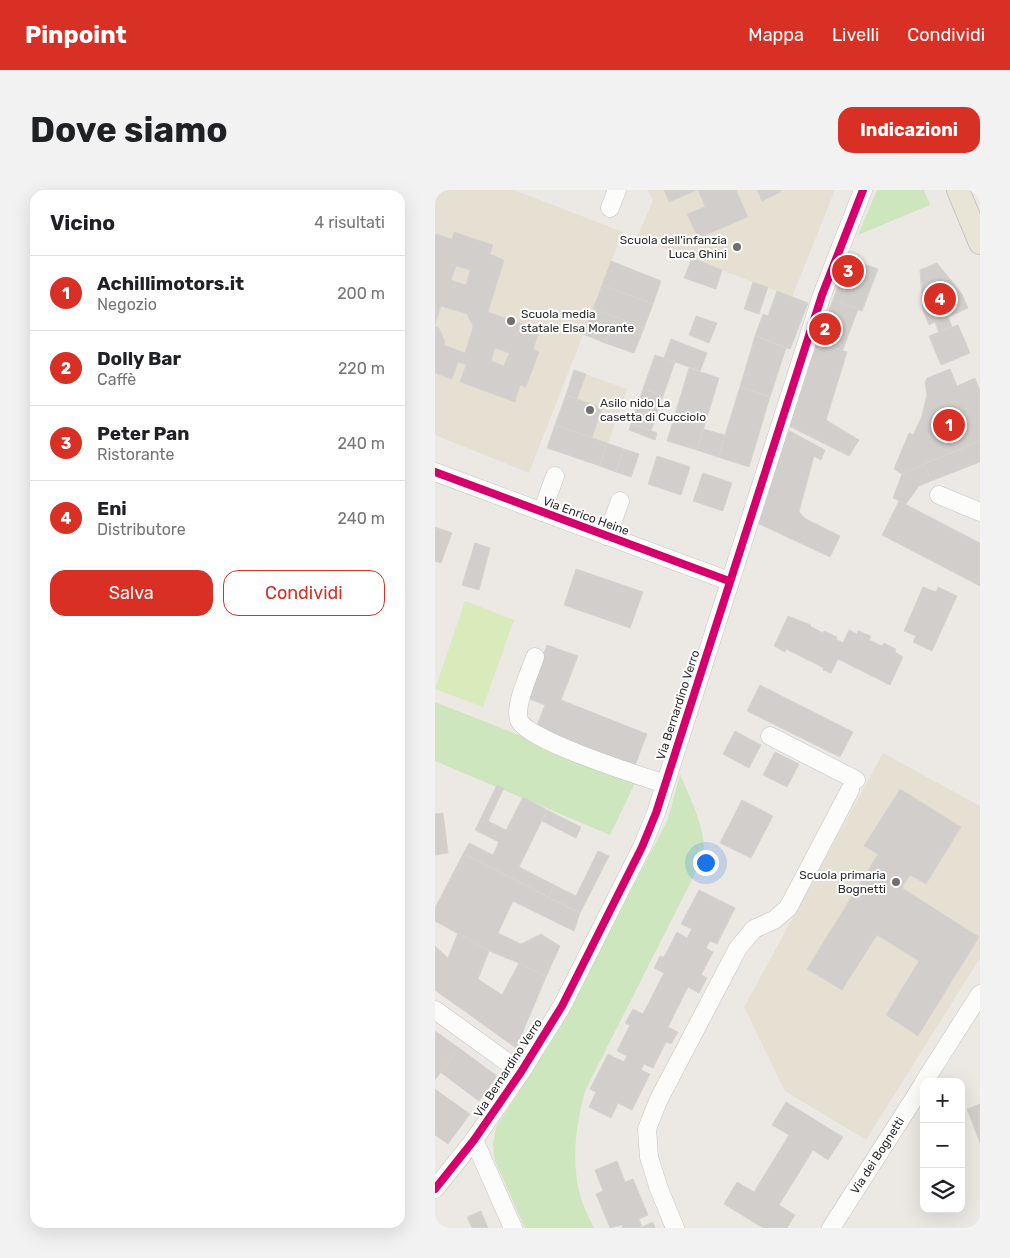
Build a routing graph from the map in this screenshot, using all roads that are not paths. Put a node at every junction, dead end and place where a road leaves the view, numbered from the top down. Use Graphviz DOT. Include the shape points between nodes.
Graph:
graph roads {
  1 [pos="617,190"];
  2 [pos="863,190"];
  3 [pos="959,190"];
  4 [pos="610,208"];
  5 [pos="980,243"];
  6 [pos="435,472"];
  7 [pos="555,476"];
  8 [pos="939,495"];
  9 [pos="620,500"];
  10 [pos="542,512"];
  11 [pos="980,512"];
  12 [pos="607,536"];
  13 [pos="729,580"];
  14 [pos="535,657"];
  15 [pos="770,736"];
  16 [pos="665,784"];
  17 [pos="980,994"];
  18 [pos="435,1010"];
  19 [pos="521,1072"];
  20 [pos="927,1078"];
  21 [pos="920,1088"];
  22 [pos="474,1140"];
  23 [pos="435,1190"];
  24 [pos="513,1228"];
  25 [pos="675,1228"];
  26 [pos="831,1228"];
  1 -- 4 [label="street"];
  2 -- 13 [label="street, Via Bernardino Verro" via="822,295"];
  3 -- 5 [label="main road"];
  6 -- 10 [label="street, Via Enrico Heine"];
  7 -- 10 [label="street"];
  8 -- 11 [label="street"];
  9 -- 12 [label="street"];
  10 -- 12 [label="street, Via Enrico Heine"];
  12 -- 13 [label="street, Via Enrico Heine"];
  13 -- 16 [label="street, Via Bernardino Verro"];
  14 -- 16 [label="street" via="517,708 519,720 525,728 547,741"];
  15 -- 25 [label="street" via="853,785 788,908 775,920 754,929 738,948 657,1101 647,1129 649,1157"];
  16 -- 19 [label="street, Via Bernardino Verro" via="643,847 562,1006"];
  17 -- 20 [label="street, Via dei Bognetti"];
  18 -- 19 [label="street, Via Bernardino Verro"];
  19 -- 22 [label="street, Via Bernardino Verro"];
  21 -- 26 [label="street, Via dei Bognetti"];
  22 -- 23 [label="street, Via Bernardino Verro"];
  22 -- 24 [label="street"];
}
